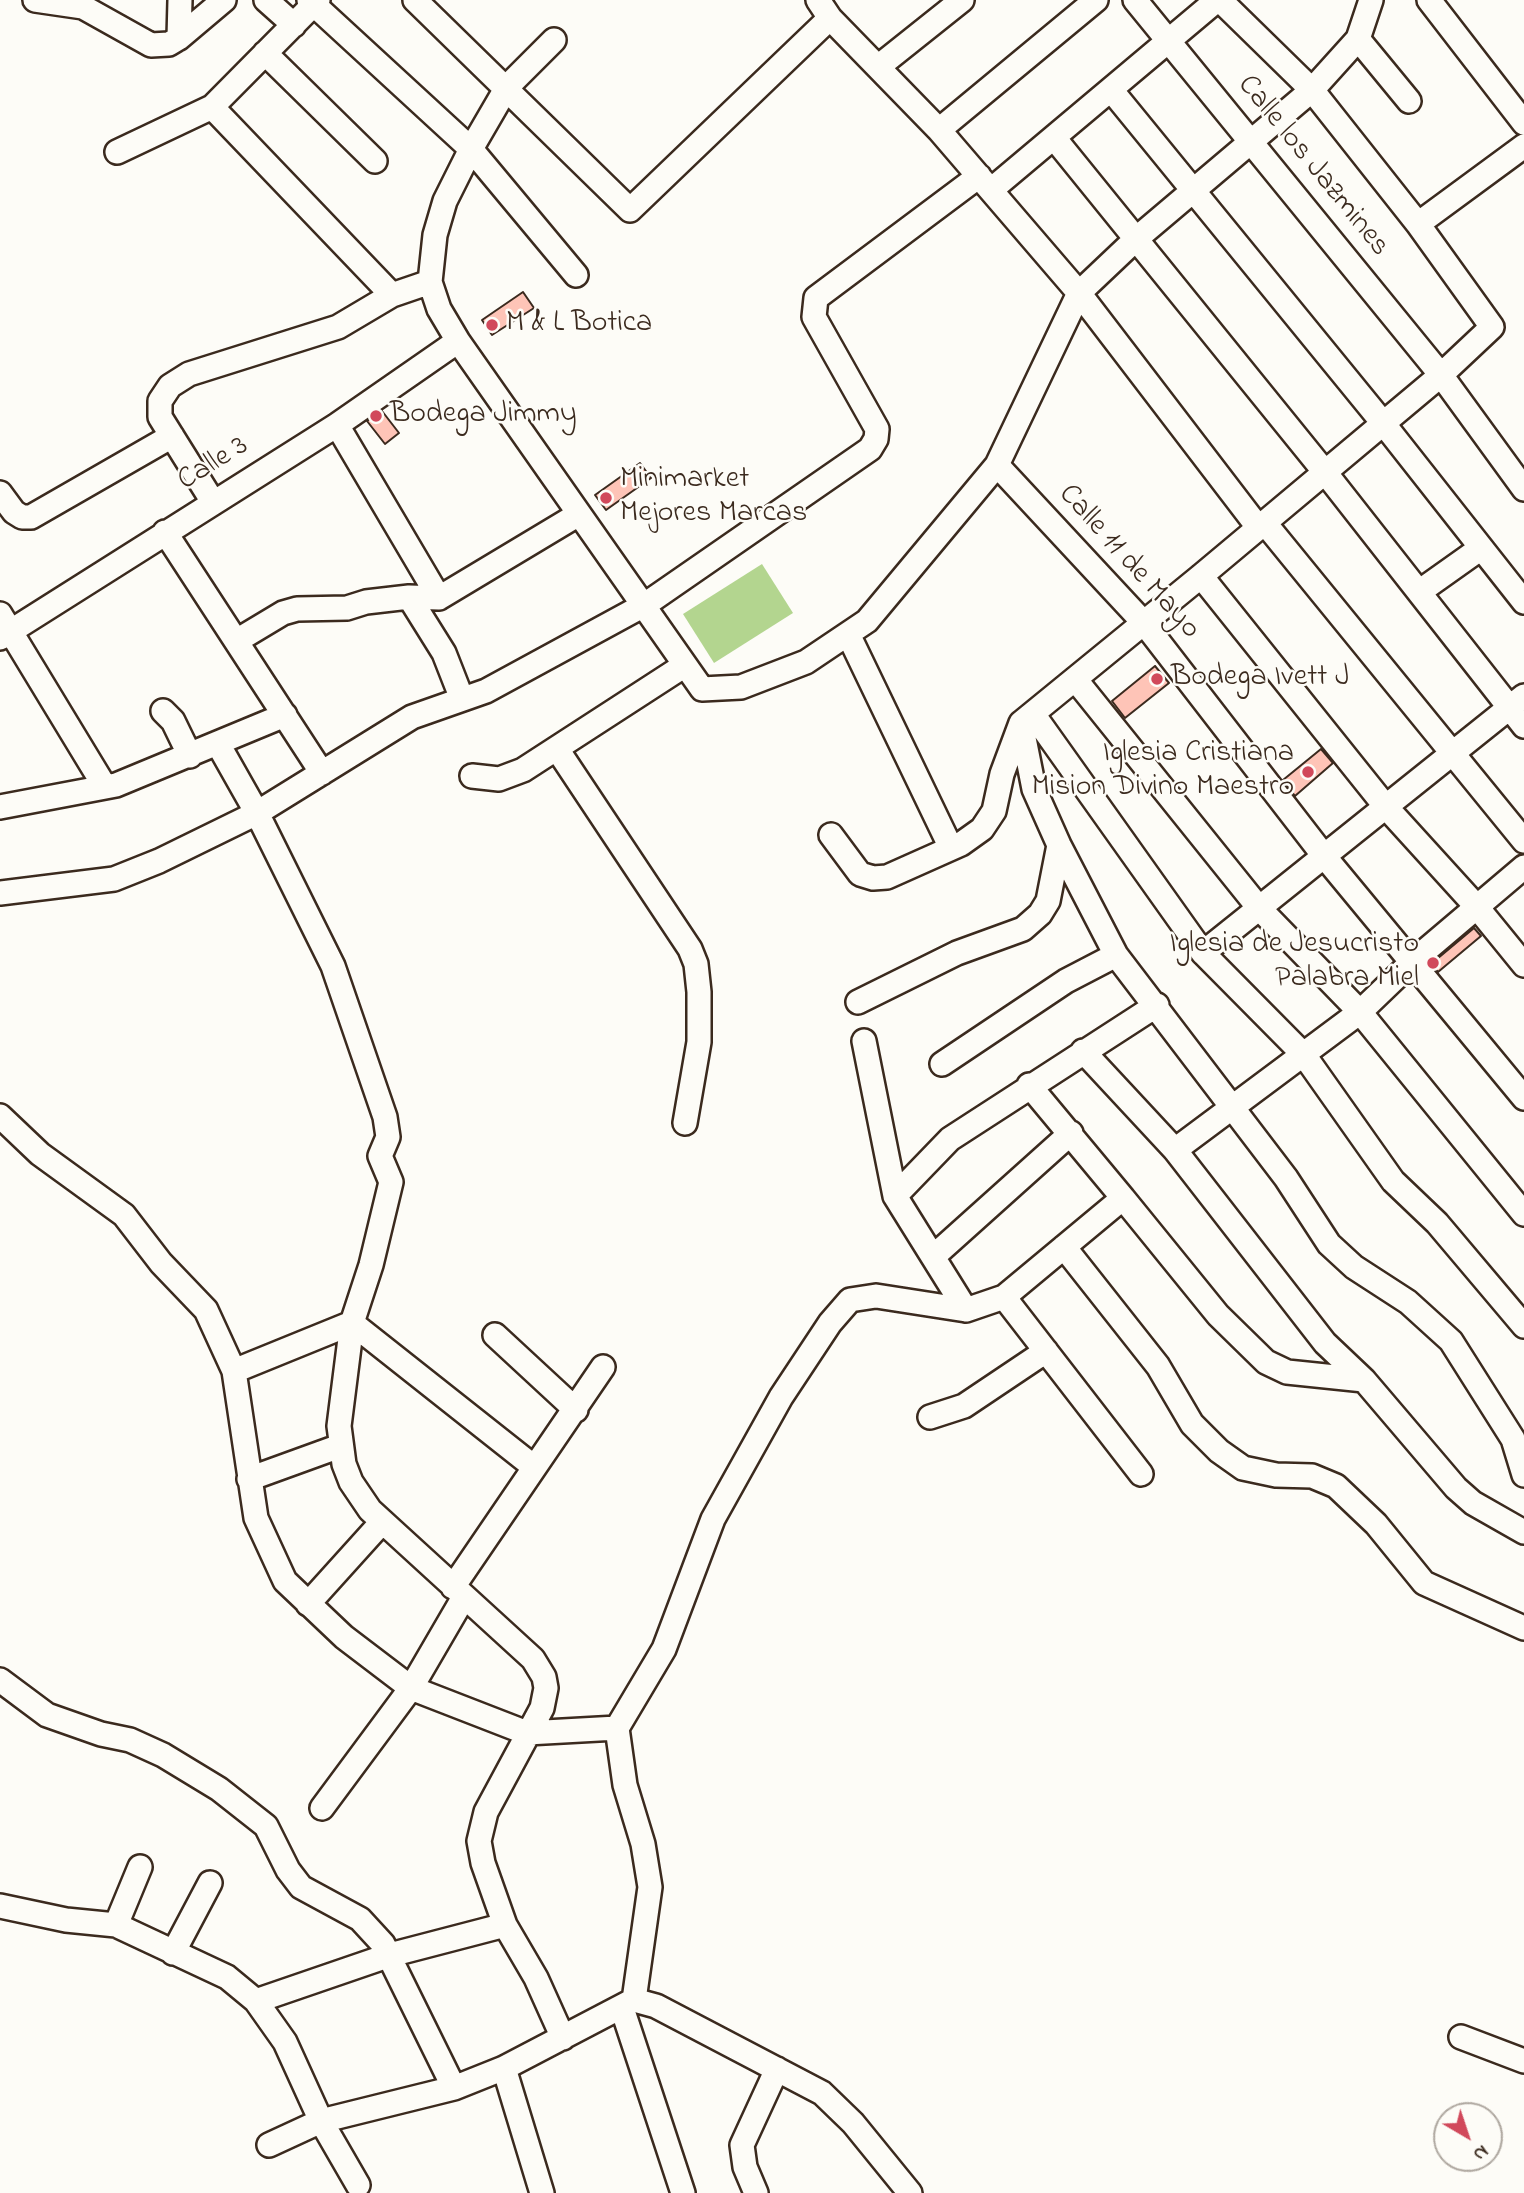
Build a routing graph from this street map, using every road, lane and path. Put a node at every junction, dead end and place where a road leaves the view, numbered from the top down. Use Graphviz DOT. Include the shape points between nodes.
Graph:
graph roads {
  1 [pos="35,0"];
  2 [pos="180,0"];
  3 [pos="224,0"];
  4 [pos="265,0"];
  5 [pos="415,0"];
  6 [pos="962,0"];
  7 [pos="1097,0"];
  8 [pos="1135,0"];
  9 [pos="1218,0"];
  10 [pos="1371,0"];
  11 [pos="1429,0"];
  12 [pos="313,2"];
  13 [pos="936,8"];
  14 [pos="824,9"];
  15 [pos="293,25"];
  16 [pos="179,38"];
  17 [pos="1358,39"];
  18 [pos="554,40"];
  19 [pos="1169,42"];
  20 [pos="265,53"];
  21 [pos="878,66"];
  22 [pos="507,87"];
  23 [pos="1312,90"];
  24 [pos="1112,91"];
  25 [pos="1409,101"];
  26 [pos="212,107"];
  27 [pos="1524,123"];
  28 [pos="939,130"];
  29 [pos="1055,139"];
  30 [pos="1251,142"];
  31 [pos="1524,146"];
  32 [pos="471,149"];
  33 [pos="117,152"];
  34 [pos="375,161"];
  35 [pos="985,183"];
  36 [pos="1192,191"];
  37 [pos="1418,224"];
  38 [pos="1136,239"];
  39 [pos="576,275"];
  40 [pos="430,282"];
  41 [pos="1079,293"];
  42 [pos="392,295"];
  43 [pos="458,341"];
  44 [pos="1440,374"];
  45 [pos="1383,423"];
  46 [pos="337,425"];
  47 [pos="172,436"];
  48 [pos="997,465"];
  49 [pos="1324,471"];
  50 [pos="1524,489"];
  51 [pos="0,493"];
  52 [pos="213,502"];
  53 [pos="579,514"];
  54 [pos="1261,524"];
  55 [pos="166,532"];
  56 [pos="1481,548"];
  57 [pos="1202,576"];
  58 [pos="1419,592"];
  59 [pos="409,597"];
  60 [pos="439,598"];
  61 [pos="1524,602"];
  62 [pos="646,604"];
  63 [pos="1144,623"];
  64 [pos="3,628"];
  65 [pos="848,634"];
  66 [pos="237,640"];
  67 [pos="685,665"];
  68 [pos="1075,679"];
  69 [pos="462,699"];
  70 [pos="1517,702"];
  71 [pos="163,711"];
  72 [pos="285,715"];
  73 [pos="1027,718"];
  74 [pos="1524,726"];
  75 [pos="218,744"];
  76 [pos="557,748"];
  77 [pos="1454,752"];
  78 [pos="190,756"];
  79 [pos="322,773"];
  80 [pos="472,776"];
  81 [pos="105,787"];
  82 [pos="0,807"];
  83 [pos="1386,807"];
  84 [pos="257,813"];
  85 [pos="831,835"];
  86 [pos="1524,841"];
  87 [pos="1059,845"];
  88 [pos="951,848"];
  89 [pos="1324,856"];
  90 [pos="1524,867"];
  91 [pos="0,893"];
  92 [pos="1476,906"];
  93 [pos="1259,908"];
  94 [pos="1203,953"];
  95 [pos="1116,955"];
  96 [pos="1412,962"];
  97 [pos="1524,965"];
  98 [pos="858,1002"];
  99 [pos="1157,1004"];
  100 [pos="1360,1012"];
  101 [pos="864,1041"];
  102 [pos="1083,1051"];
  103 [pos="1304,1055"];
  104 [pos="942,1064"];
  105 [pos="1029,1086"];
  106 [pos="1524,1098"];
  107 [pos="1230,1107"];
  108 [pos="0,1116"];
  109 [pos="685,1122"];
  110 [pos="1071,1133"];
  111 [pos="1175,1150"];
  112 [pos="895,1196"];
  113 [pos="1123,1198"];
  114 [pos="1524,1214"];
  115 [pos="1064,1247"];
  116 [pos="934,1256"];
  117 [pos="1004,1297"];
  118 [pos="966,1310"];
  119 [pos="352,1323"];
  120 [pos="1524,1326"];
  121 [pos="495,1335"];
  122 [pos="1046,1351"];
  123 [pos="603,1367"];
  124 [pos="234,1371"];
  125 [pos="1364,1380"];
  126 [pos="576,1410"];
  127 [pos="930,1417"];
  128 [pos="340,1446"];
  129 [pos="534,1468"];
  130 [pos="1141,1474"];
  131 [pos="1524,1475"];
  132 [pos="249,1479"];
  133 [pos="382,1522"];
  134 [pos="1524,1532"];
  135 [pos="459,1592"];
  136 [pos="309,1604"];
  137 [pos="1524,1628"];
  138 [pos="0,1680"];
  139 [pos="411,1688"];
  140 [pos="617,1728"];
  141 [pos="527,1733"];
  142 [pos="322,1808"];
  143 [pos="140,1867"];
  144 [pos="210,1883"];
  145 [pos="0,1906"];
  146 [pos="116,1925"];
  147 [pos="505,1925"];
  148 [pos="173,1953"];
  149 [pos="390,1955"];
  150 [pos="256,2001"];
  151 [pos="628,2004"];
  152 [pos="1461,2037"];
  153 [pos="563,2038"];
  154 [pos="1524,2062"];
  155 [pos="504,2068"];
  156 [pos="777,2069"];
  157 [pos="454,2088"];
  158 [pos="321,2121"];
  159 [pos="269,2145"];
  160 [pos="358,2185"];
  161 [pos="542,2193"];
  162 [pos="683,2193"];
  163 [pos="757,2193"];
  164 [pos="910,2193"];
  1 -- 16 [label="street" via="83,8 151,45"];
  2 -- 16 [label="street"];
  3 -- 16 [label="street"];
  4 -- 15 [label="street"];
  5 -- 22 [label="street"];
  6 -- 13 [label="street"];
  7 -- 28 [label="street"];
  8 -- 19 [label="street, Calle los Jazmines"];
  9 -- 19 [label="street"];
  9 -- 23 [label="street"];
  10 -- 17 [label="street"];
  11 -- 27 [label="street"];
  12 -- 15 [label="street"];
  12 -- 32 [label="street"];
  13 -- 21 [label="street"];
  14 -- 21 [label="street"];
  14 -- 22 [label="street" via="630,210"];
  15 -- 20 [label="street"];
  17 -- 23 [label="street"];
  17 -- 25 [label="street"];
  18 -- 22 [label="street"];
  19 -- 24 [label="street"];
  19 -- 30 [label="street, Calle los Jazmines"];
  20 -- 26 [label="street"];
  20 -- 34 [label="street"];
  21 -- 28 [label="street"];
  22 -- 32 [label="street"];
  23 -- 30 [label="street"];
  23 -- 37 [label="street"];
  24 -- 29 [label="street"];
  24 -- 36 [label="street"];
  26 -- 33 [label="street"];
  26 -- 42 [label="street"];
  28 -- 35 [label="street"];
  29 -- 35 [label="street"];
  29 -- 38 [label="street"];
  30 -- 36 [label="street"];
  30 -- 44 [label="street, Calle los Jazmines"];
  31 -- 37 [label="street"];
  32 -- 39 [label="street"];
  32 -- 40 [label="street" via="441,212"];
  35 -- 41 [label="street"];
  35 -- 62 [label="street" via="816,298 814,317 877,429 870,449"];
  36 -- 38 [label="street"];
  36 -- 45 [label="street"];
  37 -- 44 [label="street" via="1492,327"];
  38 -- 41 [label="street"];
  38 -- 49 [label="street"];
  40 -- 42 [label="street"];
  40 -- 43 [label="street"];
  41 -- 48 [label="street"];
  41 -- 54 [label="street"];
  42 -- 47 [label="street" via="338,327 189,374 170,386 160,401 160,417"];
  43 -- 46 [label="street, Calle 3"];
  43 -- 53 [label="street"];
  44 -- 45 [label="street"];
  44 -- 50 [label="street, Calle los Jazmines"];
  45 -- 49 [label="street"];
  45 -- 56 [label="street"];
  46 -- 52 [label="street, Calle 3"];
  46 -- 60 [label="street"];
  47 -- 51 [label="street" via="31,517 14,512"];
  47 -- 52 [label="street"];
  48 -- 63 [label="street, Calle 11 de Mayo"];
  48 -- 65 [label="street" via="867,621"];
  49 -- 54 [label="street"];
  49 -- 58 [label="street"];
  52 -- 55 [label="street, Calle 3"];
  53 -- 60 [label="street"];
  53 -- 62 [label="street"];
  54 -- 57 [label="street"];
  54 -- 77 [label="street"];
  55 -- 64 [label="street, Calle 3"];
  55 -- 66 [label="street"];
  56 -- 58 [label="street"];
  56 -- 61 [label="street"];
  57 -- 63 [label="street"];
  57 -- 83 [label="street"];
  58 -- 70 [label="street"];
  59 -- 60 [label="street"];
  59 -- 66 [label="street" via="347,608 297,609"];
  59 -- 69 [label="street" via="444,653"];
  62 -- 67 [label="street"];
  62 -- 69 [label="street" via="486,691"];
  63 -- 68 [label="street"];
  63 -- 89 [label="street, Calle 11 de Mayo"];
  64 -- 81 [label="street"];
  65 -- 67 [label="street" via="806,663 741,687 702,689"];
  65 -- 88 [label="street"];
  66 -- 72 [label="street"];
  67 -- 76 [label="street"];
  68 -- 73 [label="street"];
  68 -- 93 [label="street"];
  69 -- 79 [label="street" via="412,717"];
  70 -- 74 [label="street"];
  70 -- 77 [label="street"];
  71 -- 78 [label="street"];
  72 -- 75 [label="street"];
  72 -- 79 [label="street"];
  73 -- 87 [label="street" via="1034,789"];
  73 -- 88 [label="street" via="1002,774 994,811 982,829"];
  73 -- 94 [label="street"];
  75 -- 78 [label="street"];
  75 -- 84 [label="street"];
  76 -- 80 [label="street" via="499,779"];
  76 -- 109 [label="street" via="696,964 699,1042"];
  77 -- 83 [label="street"];
  77 -- 86 [label="street"];
  78 -- 81 [label="street"];
  79 -- 84 [label="street"];
  81 -- 82 [label="street"];
  83 -- 89 [label="street"];
  83 -- 92 [label="street"];
  84 -- 91 [label="street" via="114,879"];
  84 -- 119 [label="street" via="333,966 385,1116 388,1137 380,1156 391,1182"];
  85 -- 88 [label="street" via="860,874 873,878 887,877"];
  87 -- 95 [label="street"];
  87 -- 98 [label="street" via="1048,901 1023,929 957,953"];
  89 -- 93 [label="street"];
  89 -- 96 [label="street, Calle 11 de Mayo"];
  90 -- 92 [label="street"];
  92 -- 96 [label="street"];
  92 -- 97 [label="street"];
  93 -- 94 [label="street"];
  93 -- 100 [label="street"];
  94 -- 103 [label="street"];
  95 -- 99 [label="street"];
  95 -- 104 [label="street" via="1066,981"];
  96 -- 100 [label="street"];
  96 -- 106 [label="street, Calle 11 de Mayo"];
  99 -- 102 [label="street"];
  99 -- 107 [label="street"];
  100 -- 103 [label="street"];
  100 -- 114 [label="street"];
  101 -- 112 [label="street"];
  102 -- 105 [label="street"];
  102 -- 111 [label="street"];
  103 -- 107 [label="street"];
  103 -- 120 [label="street" via="1393,1181 1437,1223"];
  105 -- 110 [label="street"];
  105 -- 112 [label="street" via="950,1139"];
  107 -- 111 [label="street"];
  107 -- 131 [label="street" via="1286,1178 1329,1244 1451,1341 1513,1439"];
  108 -- 124 [label="street" via="40,1154 124,1215 206,1310"];
  110 -- 113 [label="street"];
  110 -- 116 [label="street"];
  111 -- 125 [label="street" via="1325,1343"];
  112 -- 116 [label="street"];
  113 -- 115 [label="street"];
  113 -- 125 [label="street" via="1218,1315 1266,1362 1287,1371"];
  115 -- 117 [label="street"];
  115 -- 137 [label="street" via="1158,1366 1192,1424 1219,1451 1243,1468 1312,1476 1336,1486 1376,1524 1424,1583"];
  116 -- 118 [label="street"];
  117 -- 118 [label="street"];
  117 -- 122 [label="street"];
  118 -- 140 [label="street" via="876,1296 850,1300 830,1323 781,1397 713,1519 664,1649"];
  119 -- 124 [label="street"];
  119 -- 128 [label="street"];
  119 -- 129 [label="street"];
  121 -- 126 [label="street"];
  122 -- 127 [label="street" via="991,1391"];
  122 -- 130 [label="street"];
  123 -- 126 [label="street"];
  124 -- 132 [label="street"];
  125 -- 134 [label="street" via="1456,1488"];
  126 -- 129 [label="street"];
  128 -- 132 [label="street"];
  128 -- 133 [label="street" via="351,1482"];
  129 -- 135 [label="street"];
  132 -- 136 [label="street" via="256,1518 285,1581"];
  133 -- 135 [label="street"];
  133 -- 136 [label="street"];
  135 -- 139 [label="street"];
  135 -- 141 [label="street" via="540,1667 545,1698"];
  136 -- 139 [label="street"];
  138 -- 149 [label="street" via="47,1715 130,1740 219,1789 266,1826 301,1887 360,1919"];
  139 -- 141 [label="street"];
  139 -- 142 [label="street"];
  140 -- 141 [label="street"];
  140 -- 151 [label="street" via="625,1785 650,1887"];
  141 -- 147 [label="street" via="486,1812 479,1841"];
  143 -- 146 [label="street"];
  144 -- 148 [label="street"];
  145 -- 146 [label="street"];
  146 -- 148 [label="street"];
  147 -- 149 [label="street"];
  147 -- 153 [label="street"];
  148 -- 150 [label="street" via="227,1977"];
  149 -- 150 [label="street"];
  149 -- 157 [label="street"];
  150 -- 158 [label="street" via="285,2042"];
  151 -- 153 [label="street"];
  151 -- 156 [label="street" via="656,2006"];
  151 -- 162 [label="street"];
  152 -- 154 [label="street"];
  153 -- 155 [label="street"];
  155 -- 157 [label="street"];
  155 -- 161 [label="street"];
  156 -- 163 [label="street" via="742,2145 745,2167"];
  156 -- 164 [label="street" via="822,2093"];
  157 -- 158 [label="street"];
  158 -- 159 [label="street"];
  158 -- 160 [label="street"];
}
